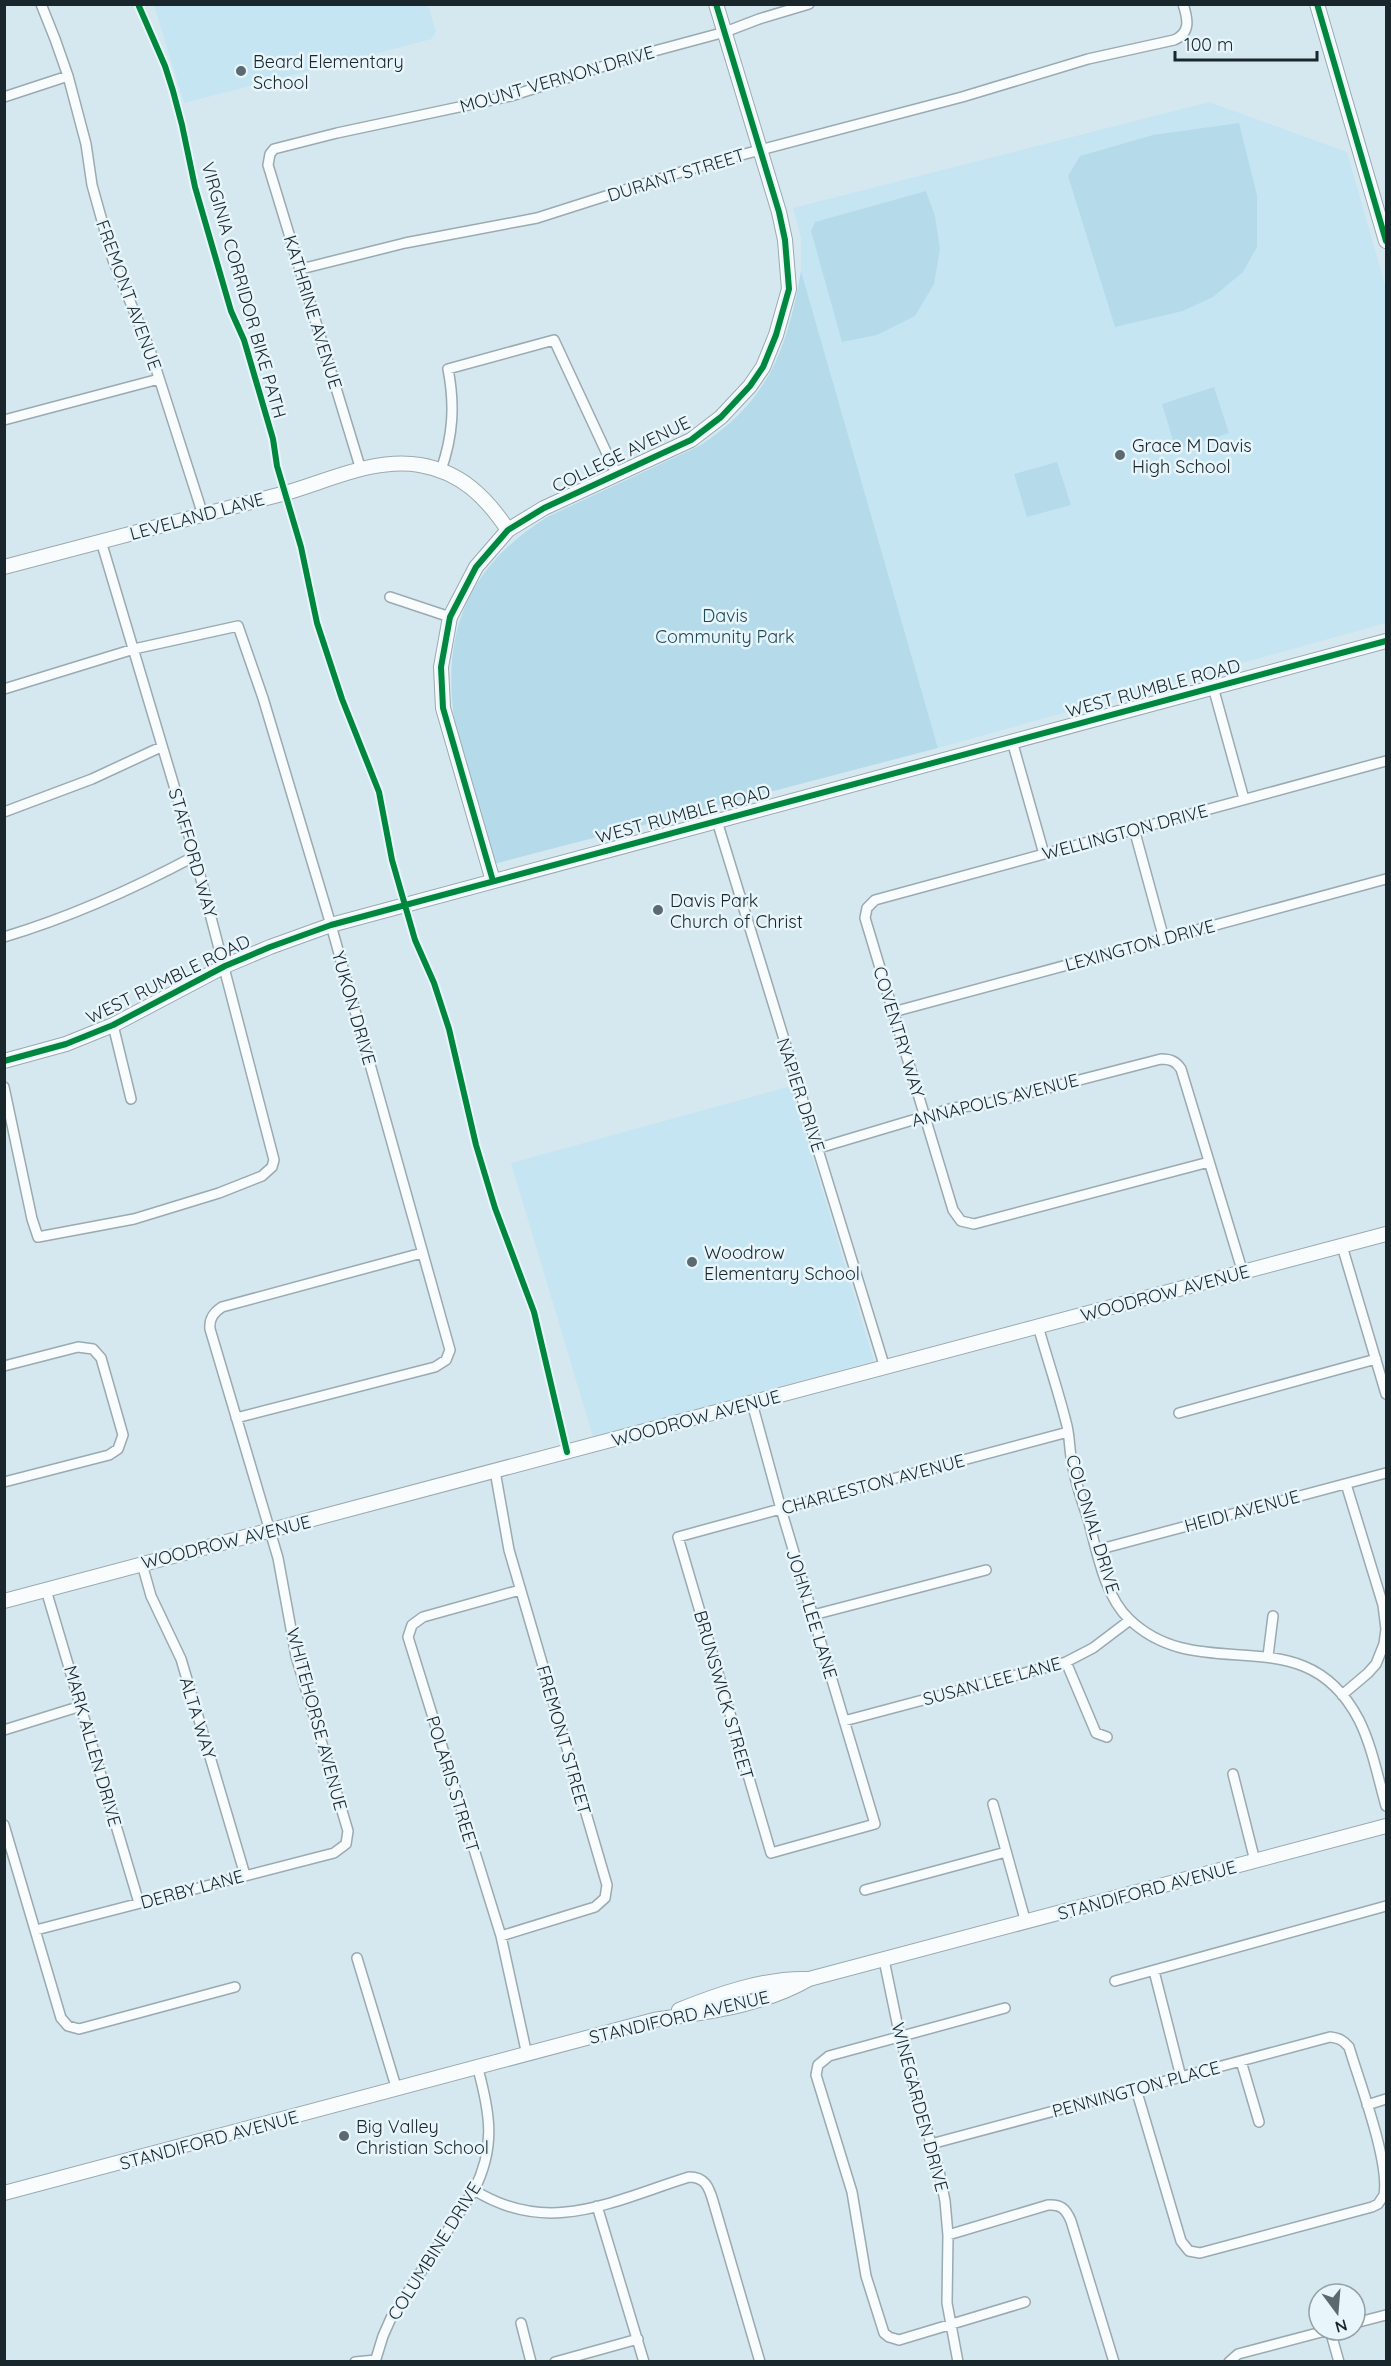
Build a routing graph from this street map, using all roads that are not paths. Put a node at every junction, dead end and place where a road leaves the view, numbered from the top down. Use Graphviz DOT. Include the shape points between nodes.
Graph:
graph roads {
  1 [pos="41,4"];
  2 [pos="716,4"];
  3 [pos="809,4"];
  4 [pos="1183,4"];
  5 [pos="1317,4"];
  6 [pos="725,32"];
  7 [pos="68,76"];
  8 [pos="4,97"];
  9 [pos="760,150"];
  10 [pos="270,154"];
  11 [pos="1386,241"];
  12 [pos="301,269"];
  13 [pos="159,380"];
  14 [pos="4,420"];
  15 [pos="361,470"];
  16 [pos="441,470"];
  17 [pos="616,473"];
  18 [pos="203,514"];
  19 [pos="508,530"];
  20 [pos="101,541"];
  21 [pos="4,567"];
  22 [pos="390,597"];
  23 [pos="450,618"];
  24 [pos="1386,641"];
  25 [pos="134,649"];
  26 [pos="1213,687"];
  27 [pos="4,689"];
  28 [pos="1012,741"];
  29 [pos="161,747"];
  30 [pos="1386,760"];
  31 [pos="1244,799"];
  32 [pos="4,812"];
  33 [pos="717,821"];
  34 [pos="1134,829"];
  35 [pos="1044,854"];
  36 [pos="195,856"];
  37 [pos="1386,879"];
  38 [pos="493,881"];
  39 [pos="867,908"];
  40 [pos="331,925"];
  41 [pos="4,937"];
  42 [pos="1164,939"];
  43 [pos="225,966"];
  44 [pos="893,1012"];
  45 [pos="113,1025"];
  46 [pos="4,1061"];
  47 [pos="4,1086"];
  48 [pos="131,1099"];
  49 [pos="924,1116"];
  50 [pos="819,1148"];
  51 [pos="1209,1162"];
  52 [pos="1386,1234"];
  53 [pos="1342,1246"];
  54 [pos="422,1253"];
  55 [pos="1243,1273"];
  56 [pos="1038,1326"];
  57 [pos="1376,1359"];
  58 [pos="4,1366"];
  59 [pos="885,1368"];
  60 [pos="1386,1394"];
  61 [pos="752,1403"];
  62 [pos="1179,1413"];
  63 [pos="236,1419"];
  64 [pos="1068,1432"];
  65 [pos="495,1471"];
  66 [pos="1386,1473"];
  67 [pos="4,1482"];
  68 [pos="1346,1484"];
  69 [pos="781,1509"];
  70 [pos="270,1531"];
  71 [pos="678,1537"];
  72 [pos="1097,1550"];
  73 [pos="142,1563"];
  74 [pos="986,1570"];
  75 [pos="46,1590"];
  76 [pos="520,1590"];
  77 [pos="1383,1590"];
  78 [pos="4,1601"];
  79 [pos="813,1615"];
  80 [pos="1272,1616"];
  81 [pos="1130,1620"];
  82 [pos="1268,1656"];
  83 [pos="1066,1662"];
  84 [pos="1342,1695"];
  85 [pos="81,1706"];
  86 [pos="844,1721"];
  87 [pos="4,1730"];
  88 [pos="1107,1737"];
  89 [pos="1233,1774"];
  90 [pos="993,1804"];
  91 [pos="1386,1806"];
  92 [pos="875,1824"];
  93 [pos="4,1825"];
  94 [pos="1386,1826"];
  95 [pos="346,1844"];
  96 [pos="1006,1852"];
  97 [pos="9,1853"];
  98 [pos="1255,1861"];
  99 [pos="245,1875"];
  100 [pos="865,1890"];
  101 [pos="139,1903"];
  102 [pos="1386,1906"];
  103 [pos="1026,1923"];
  104 [pos="36,1930"];
  105 [pos="501,1936"];
  106 [pos="357,1958"];
  107 [pos="884,1960"];
  108 [pos="1154,1971"];
  109 [pos="1115,1981"];
  110 [pos="235,1987"];
  111 [pos="1005,2008"];
  112 [pos="900,2037"];
  113 [pos="527,2055"];
  114 [pos="1241,2061"];
  115 [pos="478,2068"];
  116 [pos="1182,2077"];
  117 [pos="1136,2089"];
  118 [pos="397,2090"];
  119 [pos="1386,2099"];
  120 [pos="1367,2105"];
  121 [pos="1259,2122"];
  122 [pos="931,2144"];
  123 [pos="474,2190"];
  124 [pos="4,2193"];
  125 [pos="597,2206"];
  126 [pos="948,2235"];
  127 [pos="1025,2302"];
  128 [pos="1386,2315"];
  129 [pos="1367,2320"];
  130 [pos="521,2323"];
  131 [pos="951,2324"];
  132 [pos="1307,2336"];
  133 [pos="638,2339"];
  134 [pos="1333,2342"];
  135 [pos="356,2361"];
  136 [pos="376,2361"];
  137 [pos="531,2361"];
  138 [pos="555,2361"];
  139 [pos="644,2361"];
  140 [pos="760,2361"];
  141 [pos="958,2361"];
  142 [pos="1114,2361"];
  143 [pos="1229,2361"];
  144 [pos="1339,2361"];
  1 -- 7 [label="street, FREMONT AVENUE"];
  2 -- 6 [label="street, COLLEGE AVENUE"];
  3 -- 6 [label="street, MOUNT VERNON DRIVE"];
  4 -- 9 [label="street, DURANT STREET" via="1188,24 1185,32 1174,40 1088,59"];
  5 -- 11 [label="street"];
  6 -- 9 [label="street, COLLEGE AVENUE"];
  6 -- 10 [label="street, MOUNT VERNON DRIVE" via="511,96 278,147"];
  7 -- 8 [label="street"];
  7 -- 13 [label="street, FREMONT AVENUE" via="113,260"];
  9 -- 12 [label="street, DURANT STREET" via="537,218 405,243"];
  9 -- 17 [label="street, COLLEGE AVENUE" via="785,240 789,289 762,367 721,417 691,440"];
  10 -- 12 [label="street, KATHRINE AVENUE" via="268,165"];
  12 -- 15 [label="street, KATHRINE AVENUE"];
  13 -- 14 [label="street"];
  13 -- 18 [label="street, FREMONT AVENUE"];
  15 -- 16 [label="street, LEVELAND LANE" via="409,464"];
  15 -- 18 [label="street, LEVELAND LANE"];
  16 -- 17 [label="street" via="453,418 448,369 554,340"];
  16 -- 19 [label="street, LEVELAND LANE" via="477,491"];
  17 -- 19 [label="street, COLLEGE AVENUE"];
  18 -- 20 [label="street, LEVELAND LANE"];
  19 -- 23 [label="street, COLLEGE AVENUE" via="476,567"];
  20 -- 21 [label="street, LEVELAND LANE"];
  20 -- 25 [label="street, STAFFORD WAY"];
  22 -- 23 [label="street"];
  23 -- 38 [label="street, COLLEGE AVENUE" via="441,667 443,708"];
  24 -- 26 [label="street, WEST RUMBLE ROAD"];
  25 -- 27 [label="street"];
  25 -- 29 [label="street, STAFFORD WAY"];
  25 -- 40 [label="street, YUKON DRIVE" via="238,626"];
  26 -- 28 [label="street, WEST RUMBLE ROAD"];
  26 -- 31 [label="street"];
  28 -- 33 [label="street, WEST RUMBLE ROAD"];
  28 -- 35 [label="street"];
  29 -- 32 [label="street" via="92,779"];
  29 -- 36 [label="street, STAFFORD WAY"];
  30 -- 31 [label="street, WELLINGTON DRIVE"];
  31 -- 34 [label="street, WELLINGTON DRIVE"];
  33 -- 38 [label="street, WEST RUMBLE ROAD"];
  33 -- 50 [label="street, NAPIER DRIVE" via="792,1072"];
  34 -- 35 [label="street, WELLINGTON DRIVE"];
  34 -- 42 [label="street"];
  35 -- 39 [label="street, WELLINGTON DRIVE" via="875,900"];
  36 -- 41 [label="street" via="112,898"];
  36 -- 43 [label="street, STAFFORD WAY"];
  37 -- 42 [label="street, LEXINGTON DRIVE"];
  38 -- 40 [label="street, WEST RUMBLE ROAD"];
  39 -- 44 [label="street, COVENTRY WAY" via="865,918"];
  40 -- 43 [label="street, WEST RUMBLE ROAD"];
  40 -- 54 [label="street, YUKON DRIVE"];
  42 -- 44 [label="street, LEXINGTON DRIVE"];
  43 -- 45 [label="street, WEST RUMBLE ROAD"];
  43 -- 47 [label="street, STAFFORD WAY" via="274,1153 272,1167 262,1176 134,1219 38,1237"];
  44 -- 49 [label="street, COVENTRY WAY"];
  45 -- 46 [label="street, WEST RUMBLE ROAD" via="66,1044"];
  45 -- 48 [label="street"];
  49 -- 50 [label="street, ANNAPOLIS AVENUE"];
  49 -- 51 [label="street, ANNAPOLIS AVENUE" via="1161,1059 1173,1061 1181,1069"];
  49 -- 51 [label="street, COVENTRY WAY" via="953,1210 963,1222 974,1224"];
  50 -- 59 [label="street, NAPIER DRIVE"];
  51 -- 55 [label="street"];
  52 -- 53 [label="street, WOODROW AVENUE"];
  53 -- 55 [label="street, WOODROW AVENUE"];
  53 -- 57 [label="street"];
  54 -- 63 [label="street, WHITEHORSE AVENUE" via="222,1307 212,1316 210,1329"];
  54 -- 63 [label="street, YUKON DRIVE" via="450,1345 447,1358 435,1367"];
  55 -- 56 [label="street, WOODROW AVENUE"];
  56 -- 59 [label="street, WOODROW AVENUE"];
  56 -- 64 [label="street, COLONIAL DRIVE"];
  57 -- 60 [label="street"];
  57 -- 62 [label="street"];
  58 -- 67 [label="street" via="78,1347 93,1349 101,1358 123,1435 120,1446 108,1455"];
  59 -- 61 [label="street, WOODROW AVENUE"];
  61 -- 65 [label="street, WOODROW AVENUE"];
  61 -- 69 [label="street, JOHN LEE LANE"];
  63 -- 70 [label="street, WHITEHORSE AVENUE"];
  64 -- 69 [label="street, CHARLESTON AVENUE"];
  64 -- 72 [label="street, COLONIAL DRIVE" via="1072,1463"];
  65 -- 70 [label="street, WOODROW AVENUE"];
  65 -- 76 [label="street, FREMONT STREET"];
  66 -- 68 [label="street, HEIDI AVENUE"];
  68 -- 72 [label="street, HEIDI AVENUE"];
  68 -- 77 [label="street"];
  69 -- 71 [label="street, CHARLESTON AVENUE"];
  69 -- 79 [label="street, JOHN LEE LANE"];
  70 -- 73 [label="street, WOODROW AVENUE"];
  70 -- 95 [label="street, WHITEHORSE AVENUE" via="285,1586 296,1656 348,1831"];
  71 -- 92 [label="street, BRUNSWICK STREET" via="771,1853"];
  72 -- 81 [label="street, COLONIAL DRIVE" via="1113,1596"];
  73 -- 75 [label="street, WOODROW AVENUE"];
  73 -- 99 [label="street, ALTA WAY" via="151,1596 181,1659"];
  74 -- 79 [label="street"];
  75 -- 78 [label="street, WOODROW AVENUE"];
  75 -- 85 [label="street, MARK ALLEN DRIVE"];
  76 -- 105 [label="street, FREMONT STREET" via="607,1892 595,1907"];
  76 -- 105 [label="street, POLARIS STREET" via="423,1617 412,1624 408,1637"];
  77 -- 84 [label="street" via="1386,1616 1381,1655 1368,1673"];
  79 -- 86 [label="street, JOHN LEE LANE"];
  80 -- 82 [label="street"];
  81 -- 82 [label="street, COLONIAL DRIVE" via="1158,1640 1182,1650"];
  81 -- 83 [label="street, SUSAN LEE LANE" via="1093,1648"];
  82 -- 84 [label="street, COLONIAL DRIVE" via="1298,1663"];
  83 -- 86 [label="street, SUSAN LEE LANE"];
  83 -- 88 [label="street" via="1096,1733"];
  84 -- 91 [label="street, COLONIAL DRIVE" via="1364,1731"];
  85 -- 87 [label="street"];
  85 -- 101 [label="street, MARK ALLEN DRIVE"];
  86 -- 92 [label="street, JOHN LEE LANE"];
  89 -- 98 [label="street"];
  90 -- 96 [label="street"];
  93 -- 97 [label="street"];
  94 -- 98 [label="street, STANDIFORD AVENUE"];
  95 -- 99 [label="street, DERBY LANE" via="334,1854"];
  96 -- 100 [label="street"];
  96 -- 103 [label="street"];
  97 -- 104 [label="street"];
  98 -- 103 [label="street, STANDIFORD AVENUE"];
  99 -- 101 [label="street, DERBY LANE"];
  101 -- 104 [label="street, DERBY LANE"];
  102 -- 108 [label="street"];
  103 -- 107 [label="street, STANDIFORD AVENUE"];
  104 -- 110 [label="street" via="61,2018 68,2026 79,2029"];
  105 -- 113 [label="street, POLARIS STREET"];
  106 -- 118 [label="street"];
  107 -- 112 [label="street, WINEGARDEN DRIVE"];
  107 -- 113 [label="street, STANDIFORD AVENUE" via="809,1979 786,1992 728,2008 654,2020"];
  108 -- 109 [label="street"];
  108 -- 116 [label="street"];
  111 -- 112 [label="street"];
  112 -- 122 [label="street, WINEGARDEN DRIVE"];
  112 -- 131 [label="street" via="829,2056 818,2064 816,2075 856,2214 866,2276 880,2327 889,2337 899,2340"];
  113 -- 115 [label="street, STANDIFORD AVENUE"];
  114 -- 116 [label="street, PENNINGTON PLACE"];
  114 -- 120 [label="street, PENNINGTON PLACE" via="1330,2037 1341,2039 1349,2047"];
  114 -- 121 [label="street"];
  115 -- 118 [label="street, STANDIFORD AVENUE"];
  115 -- 123 [label="street, COLUMBINE DRIVE" via="488,2104 489,2138 483,2170"];
  116 -- 117 [label="street, PENNINGTON PLACE"];
  117 -- 120 [label="street" via="1181,2241 1189,2251 1200,2253 1372,2207 1382,2200 1382,2167"];
  117 -- 122 [label="street, PENNINGTON PLACE"];
  118 -- 124 [label="street, STANDIFORD AVENUE"];
  119 -- 120 [label="street"];
  122 -- 126 [label="street, WINEGARDEN DRIVE" via="945,2201"];
  123 -- 125 [label="street" via="489,2200 525,2212 558,2214"];
  123 -- 136 [label="street, COLUMBINE DRIVE" via="391,2318"];
  125 -- 133 [label="street"];
  125 -- 140 [label="street" via="689,2177 701,2179 709,2187"];
  126 -- 131 [label="street, WINEGARDEN DRIVE" via="946,2283"];
  126 -- 142 [label="street" via="1048,2205 1061,2206 1071,2221"];
  127 -- 131 [label="street"];
  128 -- 129 [label="street"];
  130 -- 137 [label="street"];
  131 -- 141 [label="street, WINEGARDEN DRIVE"];
  132 -- 143 [label="street" via="1238,2354"];
  133 -- 138 [label="street"];
  133 -- 139 [label="street"];
  134 -- 144 [label="street"];
  135 -- 136 [label="street"];
}
